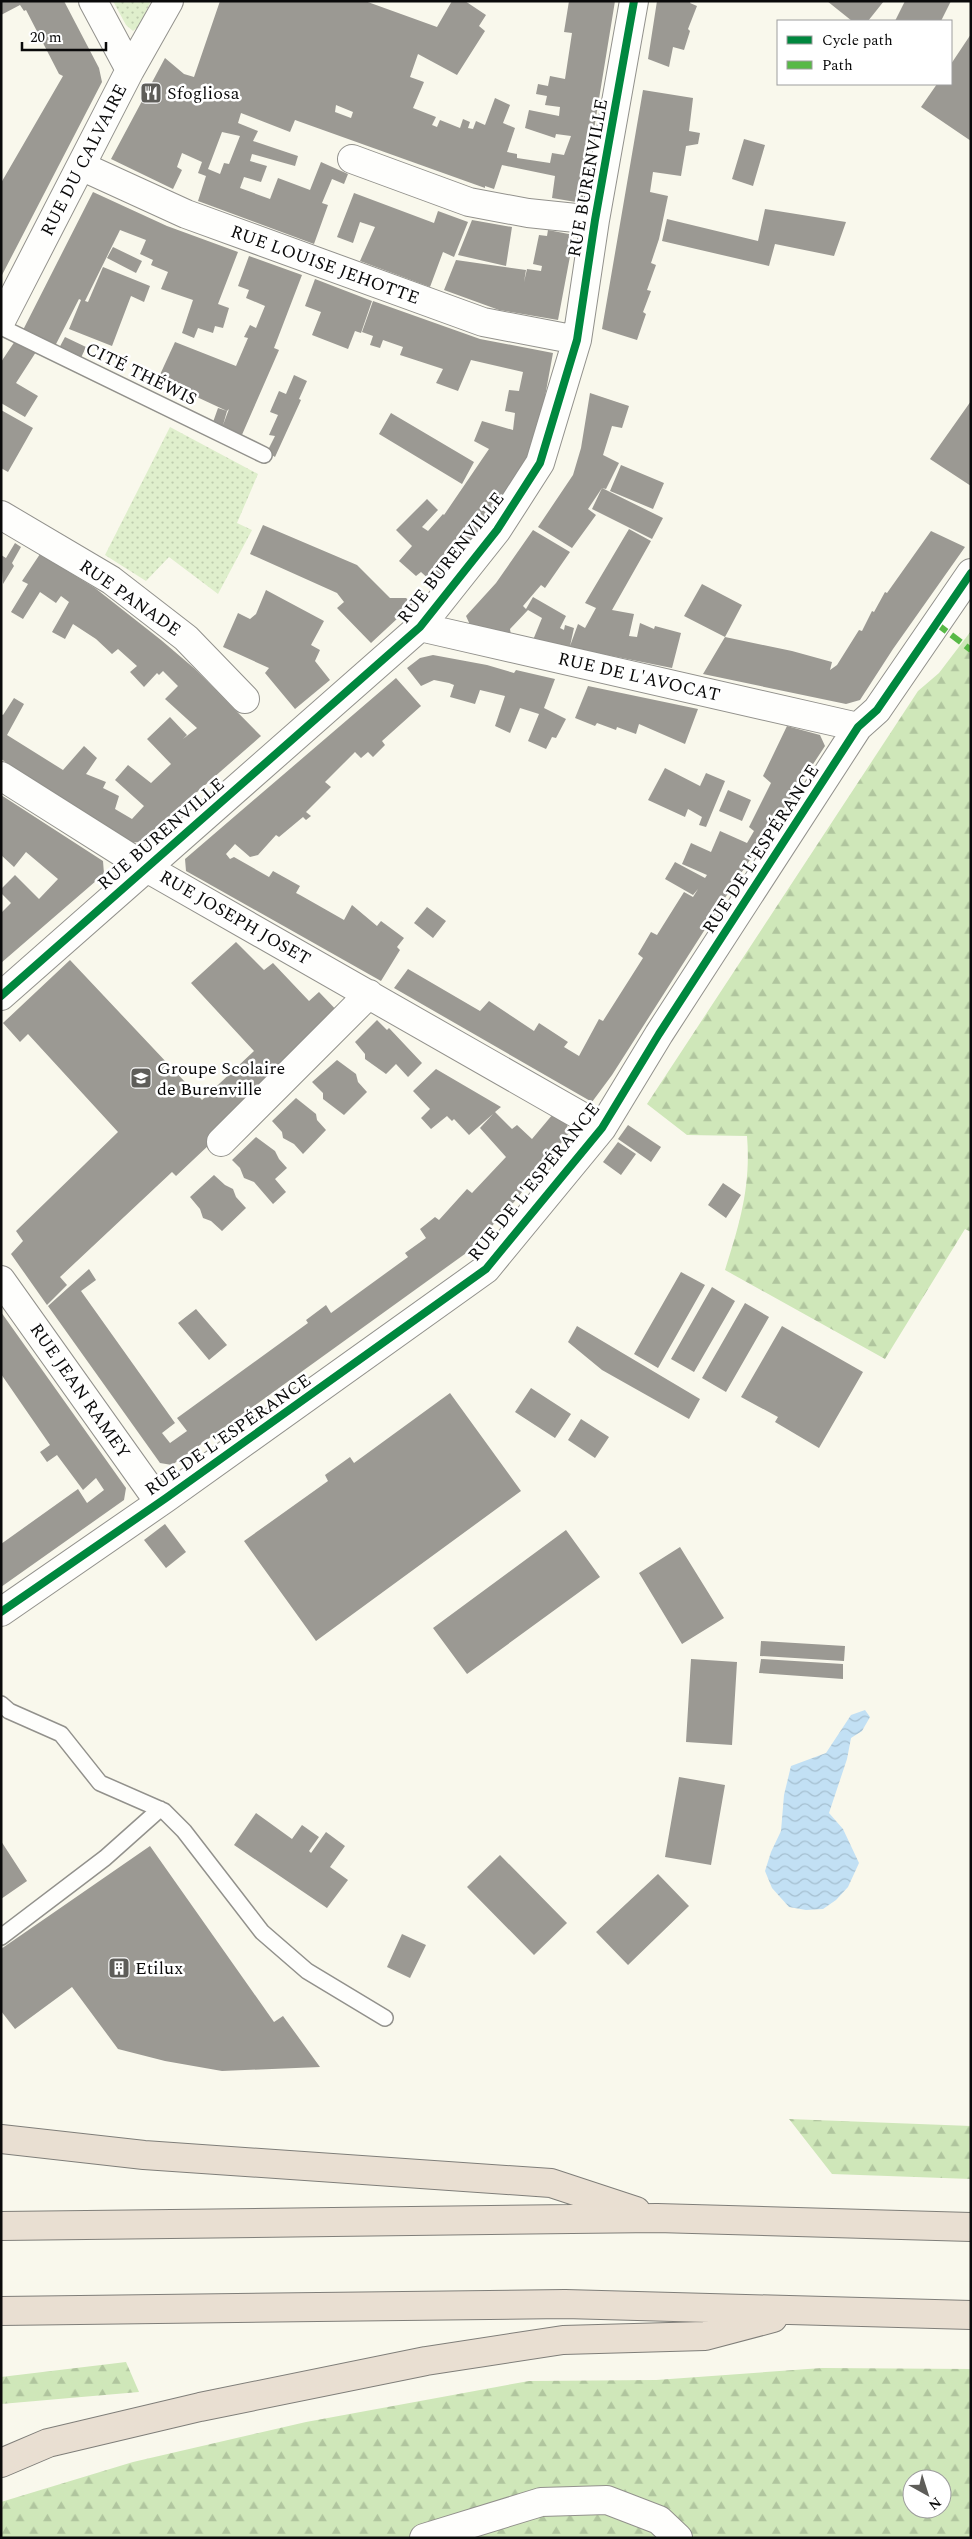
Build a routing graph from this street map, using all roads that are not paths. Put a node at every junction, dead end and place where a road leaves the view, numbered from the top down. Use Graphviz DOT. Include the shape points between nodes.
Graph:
graph roads {
  1 [pos="94,1"];
  2 [pos="169,1"];
  3 [pos="634,1"];
  4 [pos="130,70"];
  5 [pos="352,159"];
  6 [pos="81,166"];
  7 [pos="595,220"];
  8 [pos="1,321"];
  9 [pos="1,327"];
  10 [pos="577,340"];
  11 [pos="264,455"];
  12 [pos="1,515"];
  13 [pos="971,573"];
  14 [pos="420,627"];
  15 [pos="245,699"];
  16 [pos="858,727"];
  17 [pos="1,776"];
  18 [pos="145,867"];
  19 [pos="370,994"];
  20 [pos="1,996"];
  21 [pos="602,1128"];
  22 [pos="221,1142"];
  23 [pos="1,1280"];
  24 [pos="159,1502"];
  25 [pos="1,1612"];
  26 [pos="1,1704"];
  27 [pos="160,1809"];
  28 [pos="1,1937"];
  29 [pos="385,2018"];
  30 [pos="1,2140"];
  31 [pos="657,2218"];
  32 [pos="1,2226"];
  33 [pos="971,2228"];
  34 [pos="804,2309"];
  35 [pos="1,2311"];
  36 [pos="971,2315"];
  37 [pos="1,2463"];
  38 [pos="424,2538"];
  39 [pos="678,2538"];
  1 -- 4 [label="street"];
  2 -- 4 [label="street, RUE DU CALVAIRE"];
  3 -- 7 [label="street, RUE BURENVILLE"];
  4 -- 6 [label="street, RUE DU CALVAIRE"];
  5 -- 7 [label="street" via="469,202 528,213"];
  6 -- 8 [label="street, RUE DU CALVAIRE"];
  6 -- 10 [label="street, RUE LOUISE JEHOTTE" via="186,214 483,322"];
  7 -- 10 [label="street, RUE BURENVILLE"];
  9 -- 11 [label="lane, CITÉ THÉWIS"];
  10 -- 14 [label="street, RUE BURENVILLE" via="540,462 497,530"];
  12 -- 15 [label="street, RUE PANADE" via="118,586 186,638"];
  13 -- 16 [label="street, RUE DE L'ESPÉRANCE" via="877,710"];
  14 -- 16 [label="street, RUE DE L'AVOCAT"];
  14 -- 18 [label="street, RUE BURENVILLE"];
  16 -- 21 [label="street, RUE DE L'ESPÉRANCE" via="659,1034"];
  17 -- 18 [label="street, RUE JOSEPH JOSET"];
  18 -- 19 [label="street, RUE JOSEPH JOSET"];
  18 -- 20 [label="street, RUE BURENVILLE"];
  19 -- 21 [label="street, RUE JOSEPH JOSET"];
  19 -- 22 [label="street"];
  21 -- 24 [label="street, RUE DE L'ESPÉRANCE" via="486,1269"];
  23 -- 24 [label="street, RUE JEAN RAMEY"];
  24 -- 25 [label="street, RUE DE L'ESPÉRANCE"];
  26 -- 27 [label="lane" via="9,1711 62,1734 100,1784"];
  27 -- 28 [label="lane" via="105,1858"];
  27 -- 29 [label="lane" via="184,1831 262,1932 307,1971"];
  30 -- 31 [label="highway" via="144,2155 551,2183"];
  31 -- 32 [label="highway"];
  31 -- 33 [label="highway"];
  34 -- 35 [label="highway" via="565,2304"];
  34 -- 36 [label="highway"];
  34 -- 37 [label="highway" via="705,2336 563,2340 426,2361 200,2407 48,2443"];
  38 -- 39 [label="street" via="540,2502 607,2500 659,2520"];
}
